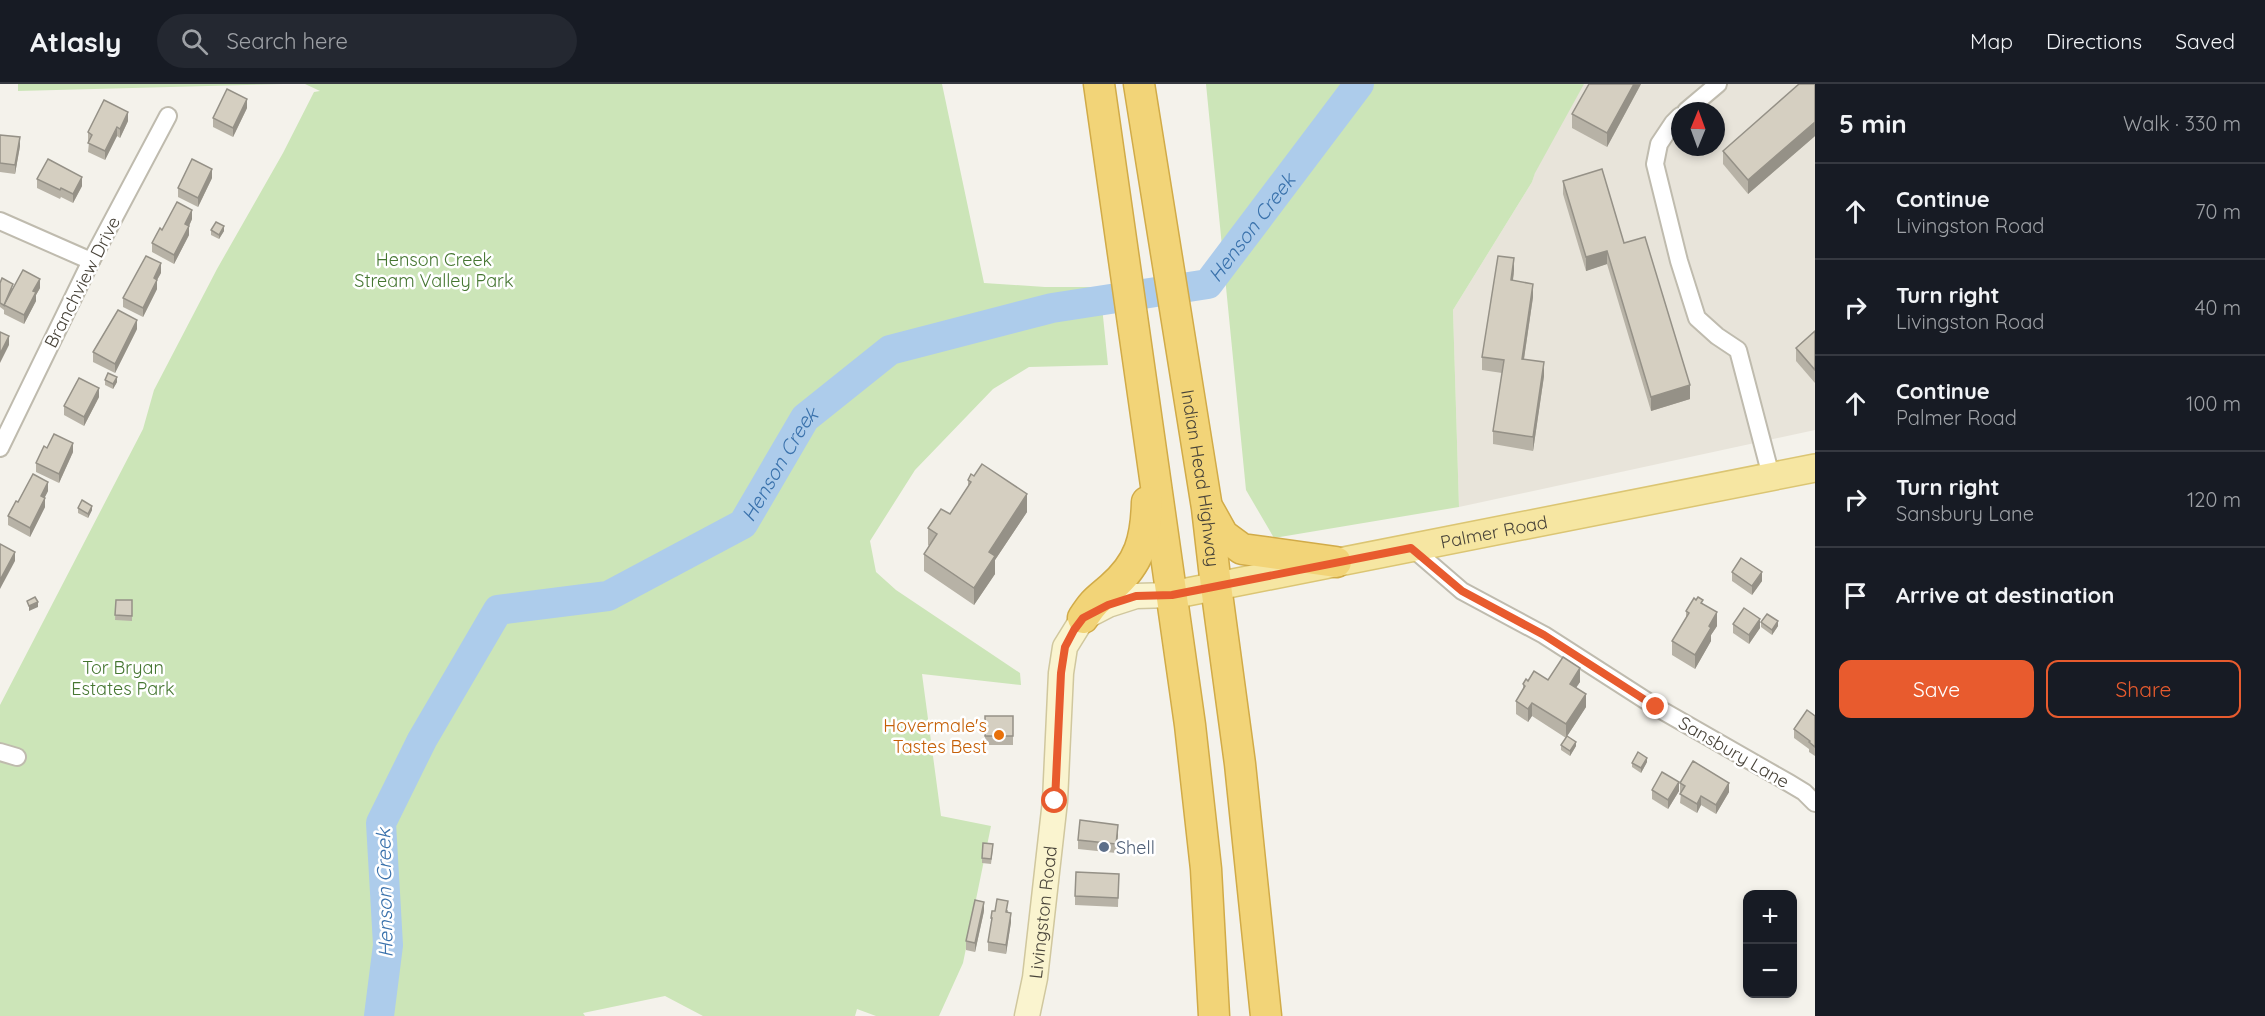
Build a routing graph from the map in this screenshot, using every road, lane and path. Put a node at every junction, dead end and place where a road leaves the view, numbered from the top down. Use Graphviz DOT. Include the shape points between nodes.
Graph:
graph roads {
  1 [pos="1099,84"];
  2 [pos="1139,84"];
  3 [pos="1718,84"];
  4 [pos="1697,102"];
  5 [pos="168,116"];
  6 [pos="1671,126"];
  7 [pos="0,221"];
  8 [pos="92,261"];
  9 [pos="1150,433"];
  10 [pos="0,448"];
  11 [pos="1815,468"];
  12 [pos="1771,476"];
  13 [pos="1207,507"];
  14 [pos="1411,548"];
  15 [pos="1336,562"];
  16 [pos="1216,586"];
  17 [pos="1172,595"];
  18 [pos="1083,618"];
  19 [pos="0,752"];
  20 [pos="17,757"];
  21 [pos="1815,803"];
  22 [pos="1027,1016"];
  23 [pos="1214,1016"];
  24 [pos="1266,1016"];
  1 -- 9 [label="highway"];
  2 -- 13 [label="highway, Indian Head Highway"];
  3 -- 4 [label="street"];
  5 -- 8 [label="street, Branchview Drive"];
  6 -- 12 [label="street" via="1659,144 1655,164 1677,250 1697,318 1738,350"];
  7 -- 8 [label="street"];
  8 -- 10 [label="street, Branchview Drive"];
  9 -- 17 [label="highway"];
  9 -- 18 [label="highway" via="1143,546 1130,568 1094,600"];
  11 -- 12 [label="main road, Palmer Road"];
  12 -- 14 [label="main road, Palmer Road"];
  13 -- 15 [label="highway" via="1223,535 1242,549"];
  13 -- 16 [label="highway, Indian Head Highway"];
  14 -- 15 [label="main road, Palmer Road"];
  14 -- 21 [label="street, Sansbury Lane" via="1462,591 1544,635 1656,707 1804,792"];
  15 -- 16 [label="main road, Palmer Road"];
  16 -- 17 [label="main road, Palmer Road"];
  16 -- 24 [label="highway, Indian Head Highway" via="1240,764"];
  17 -- 18 [label="main road" via="1136,596"];
  17 -- 23 [label="highway" via="1206,869"];
  18 -- 22 [label="main road, Livingston Road" via="1065,647 1061,673 1055,801 1035,978"];
  19 -- 20 [label="street"];
}
